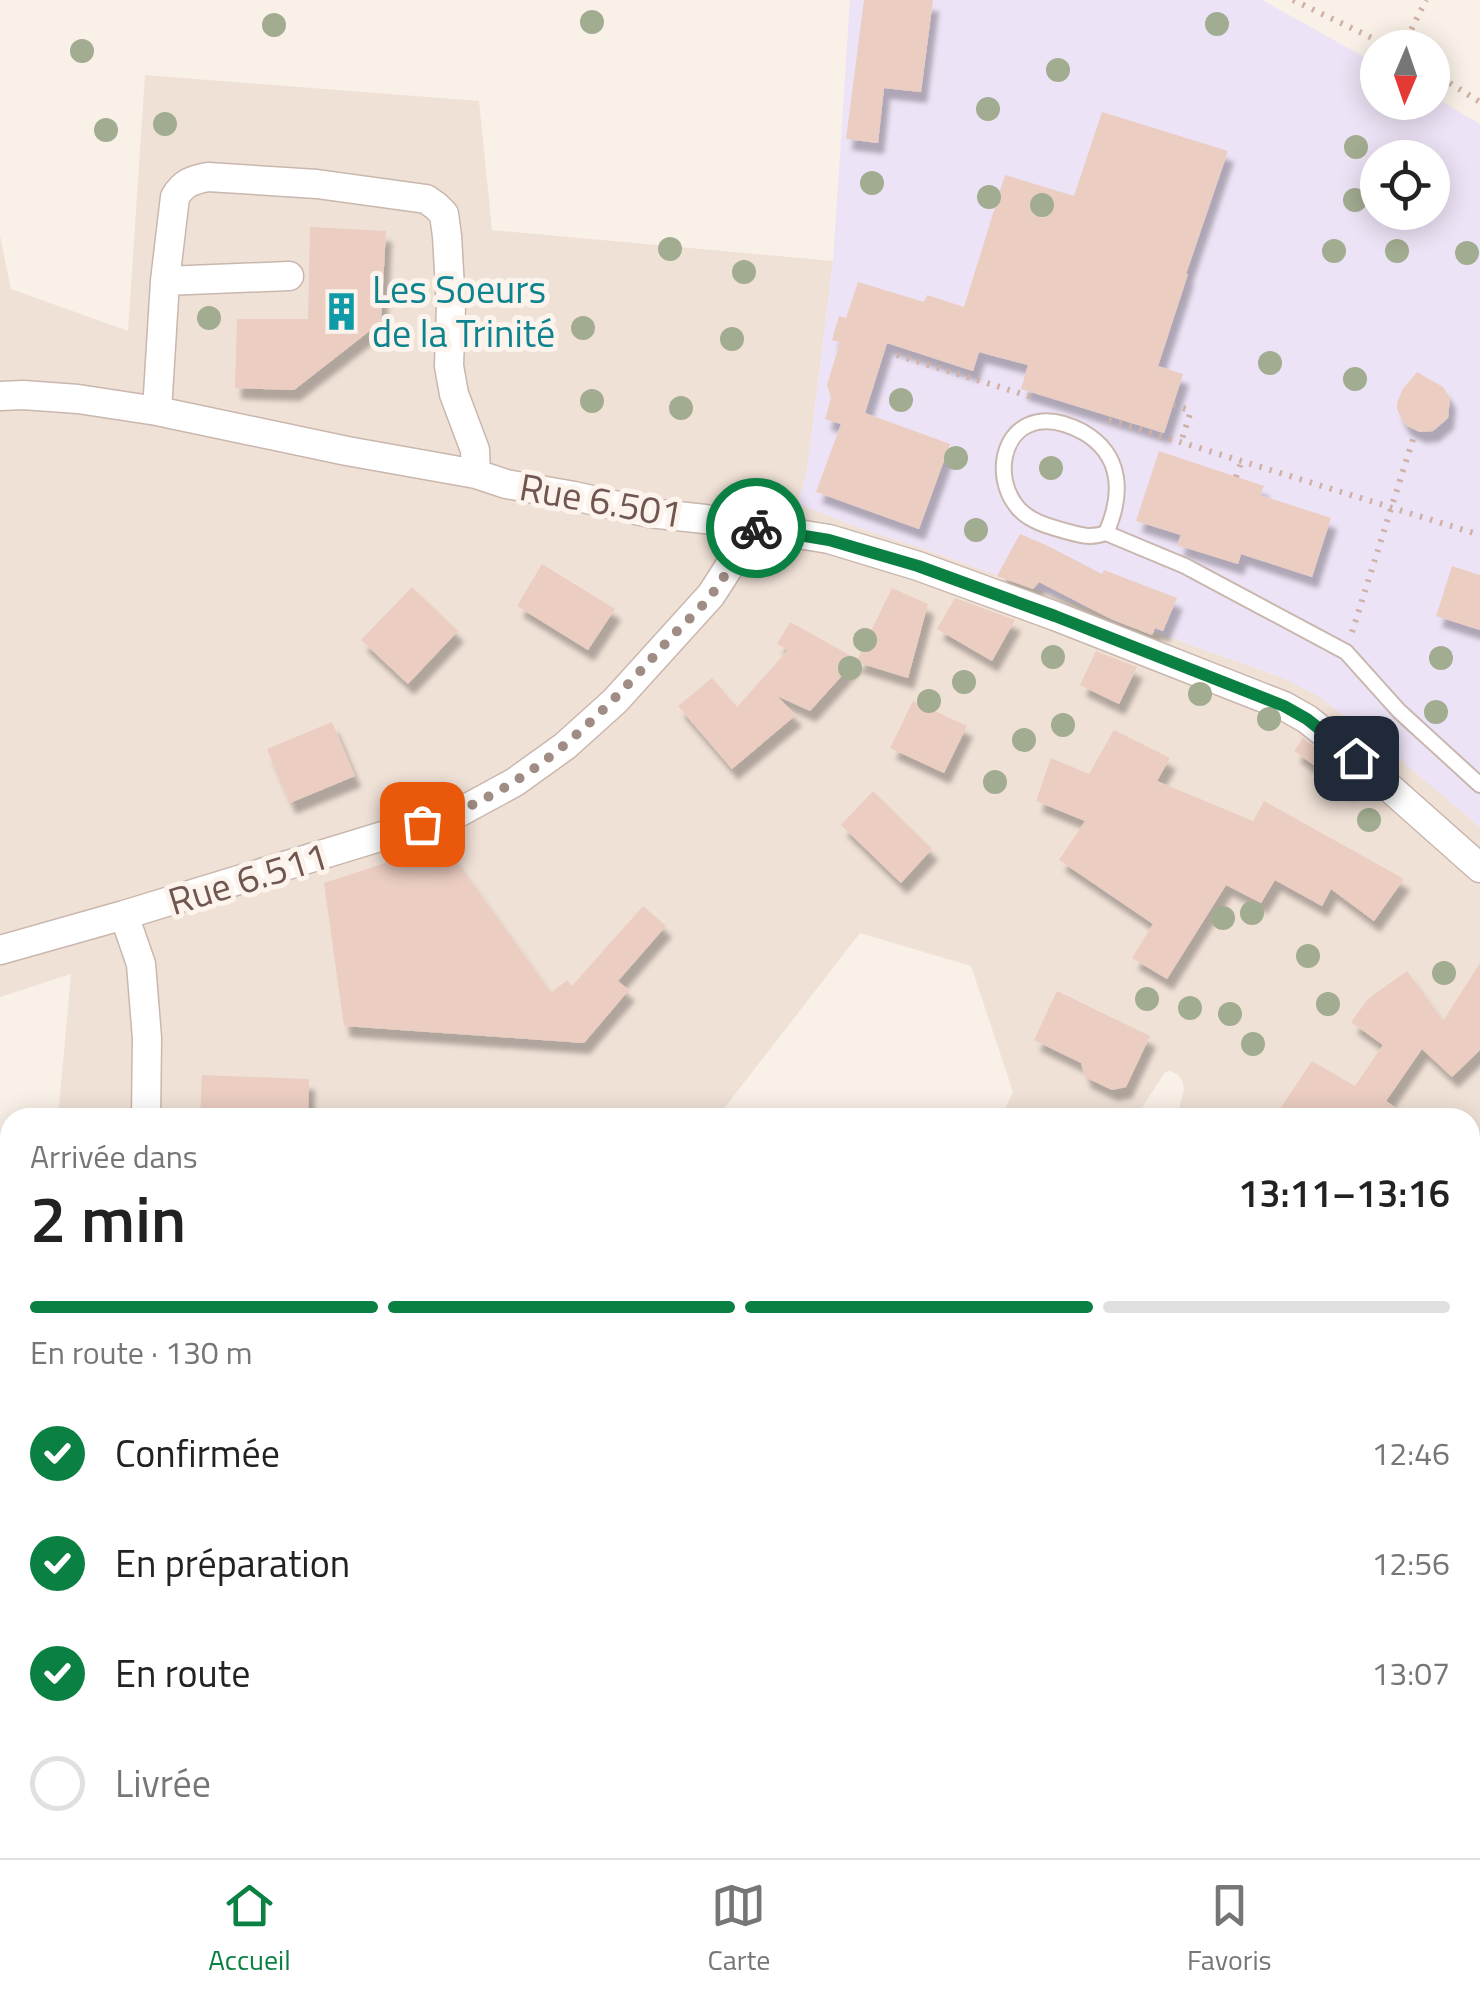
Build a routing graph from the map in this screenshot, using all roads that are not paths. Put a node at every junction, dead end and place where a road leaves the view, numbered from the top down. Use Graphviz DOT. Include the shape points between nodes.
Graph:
graph roads {
  1 [pos="289,276"];
  2 [pos="165,281"];
  3 [pos="0,396"];
  4 [pos="157,412"];
  5 [pos="476,474"];
  6 [pos="748,527"];
  7 [pos="1106,533"];
  8 [pos="1480,785"];
  9 [pos="1480,868"];
  10 [pos="124,914"];
  11 [pos="0,950"];
  12 [pos="146,1108"];
  1 -- 2 [label="street"];
  2 -- 4 [label="street"];
  2 -- 5 [label="street" via="175,197 192,180 318,184 426,198 444,214 449,366"];
  3 -- 4 [label="street, Rue 6.501"];
  4 -- 5 [label="street, Rue 6.501"];
  5 -- 6 [label="street, Rue 6.501" via="649,513"];
  6 -- 9 [label="street, Rue 6.501" via="829,540 918,566 1284,706 1356,758"];
  6 -- 10 [label="street, Rue 6.511" via="711,595 615,700 515,782 458,814"];
  7 -- 7 [label="lane" via="1117,484 1104,447 1072,426 1052,422 1036,422 1012,439 1003,468 1015,506 1061,530 1094,538"];
  7 -- 8 [label="lane" via="1186,566 1346,652 1399,712"];
  10 -- 11 [label="street"];
  10 -- 12 [label="street, Rue 6.511" via="141,964"];
}
